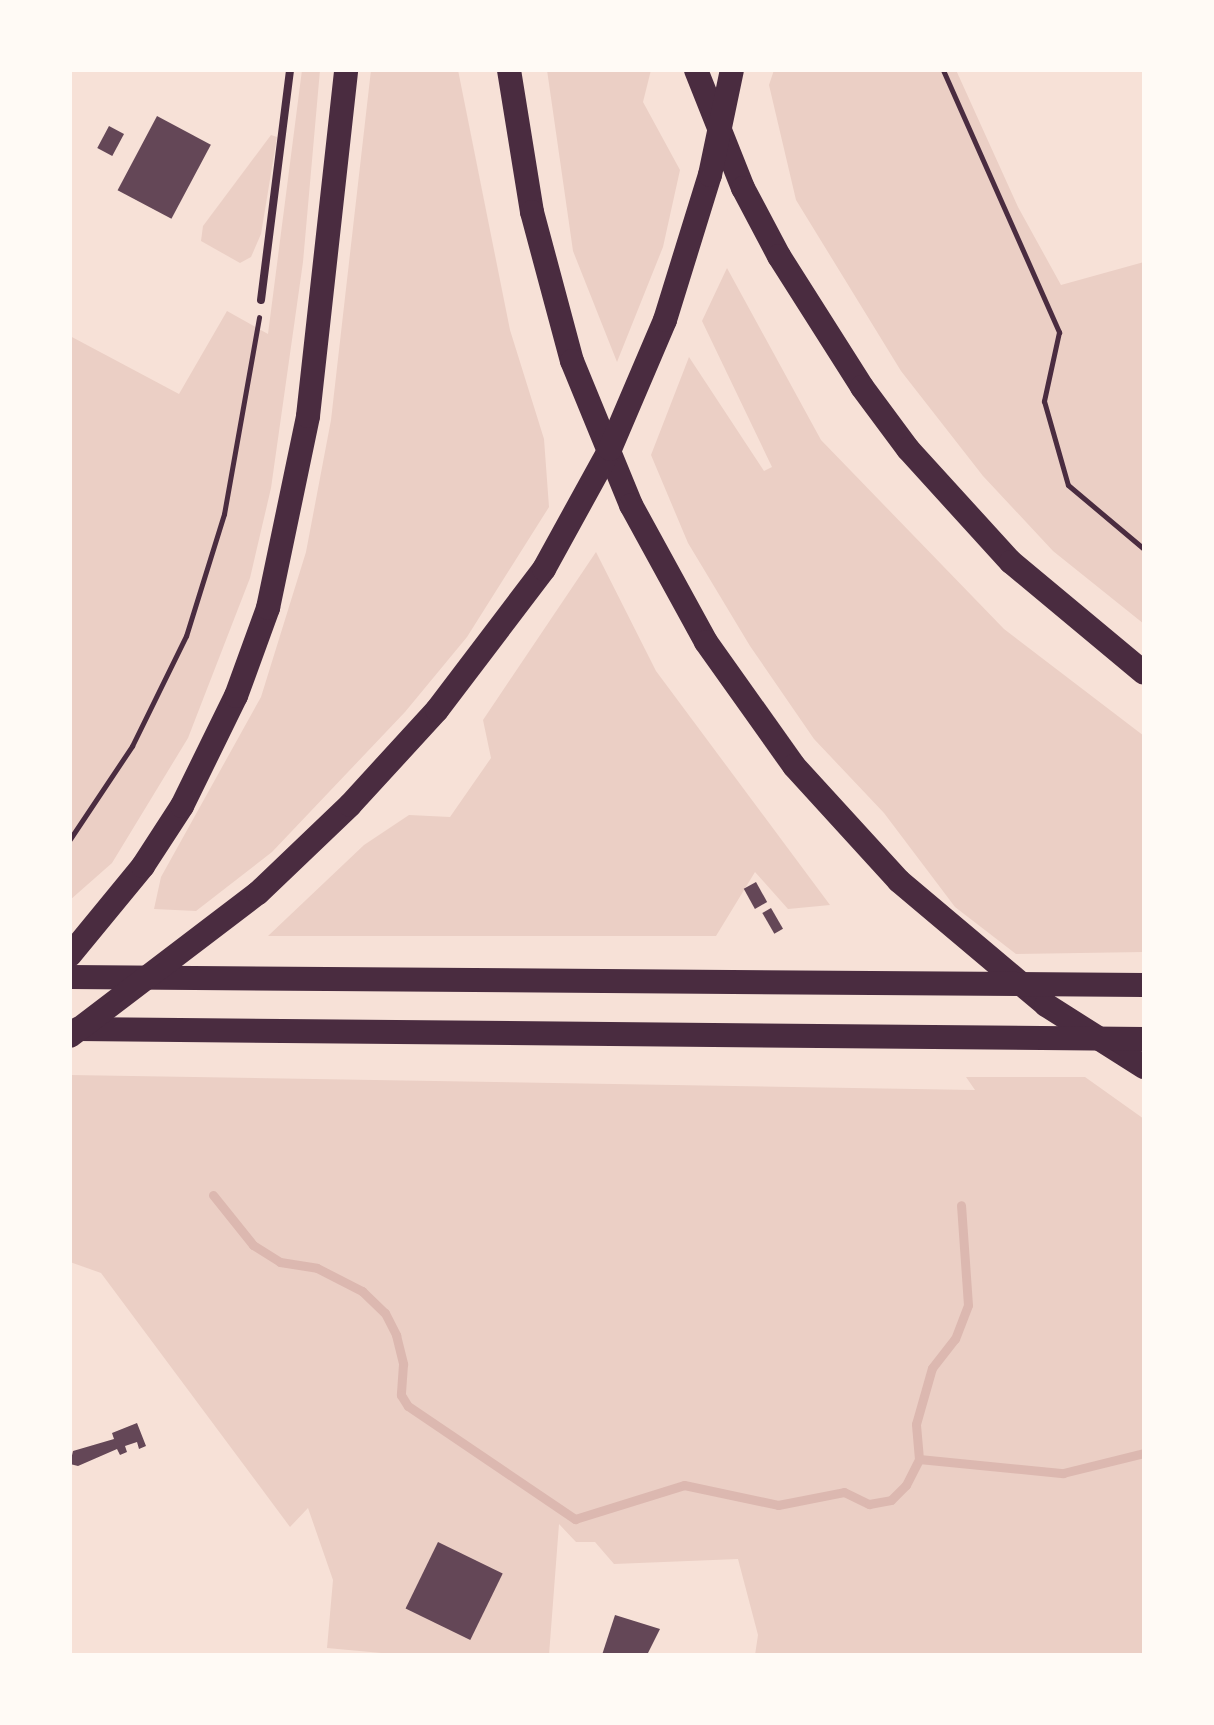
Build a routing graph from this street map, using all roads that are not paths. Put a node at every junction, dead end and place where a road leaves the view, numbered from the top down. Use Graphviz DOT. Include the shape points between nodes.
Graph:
graph roads {
  1 [pos="290,70"];
  2 [pos="346,70"];
  3 [pos="509,70"];
  4 [pos="696,70"];
  5 [pos="732,70"];
  6 [pos="261,300"];
  7 [pos="1144,673"];
  8 [pos="70,955"];
  9 [pos="70,977"];
  10 [pos="1144,985"];
  11 [pos="70,1029"];
  12 [pos="70,1036"];
  13 [pos="1144,1039"];
  14 [pos="1144,1067"];
  1 -- 6 [label="street"];
  2 -- 8 [label="highway" via="308,416 275,583 249,665 182,806 122,894"];
  3 -- 14 [label="highway" via="532,212 572,361 631,505 706,642 794,766 899,881 1046,1005"];
  4 -- 7 [label="highway" via="743,188 779,256 908,449 1011,562"];
  5 -- 12 [label="highway" via="710,175 665,320 610,449 544,569 478,660 394,760 258,893"];
  9 -- 10 [label="highway"];
  11 -- 13 [label="highway"];
}
